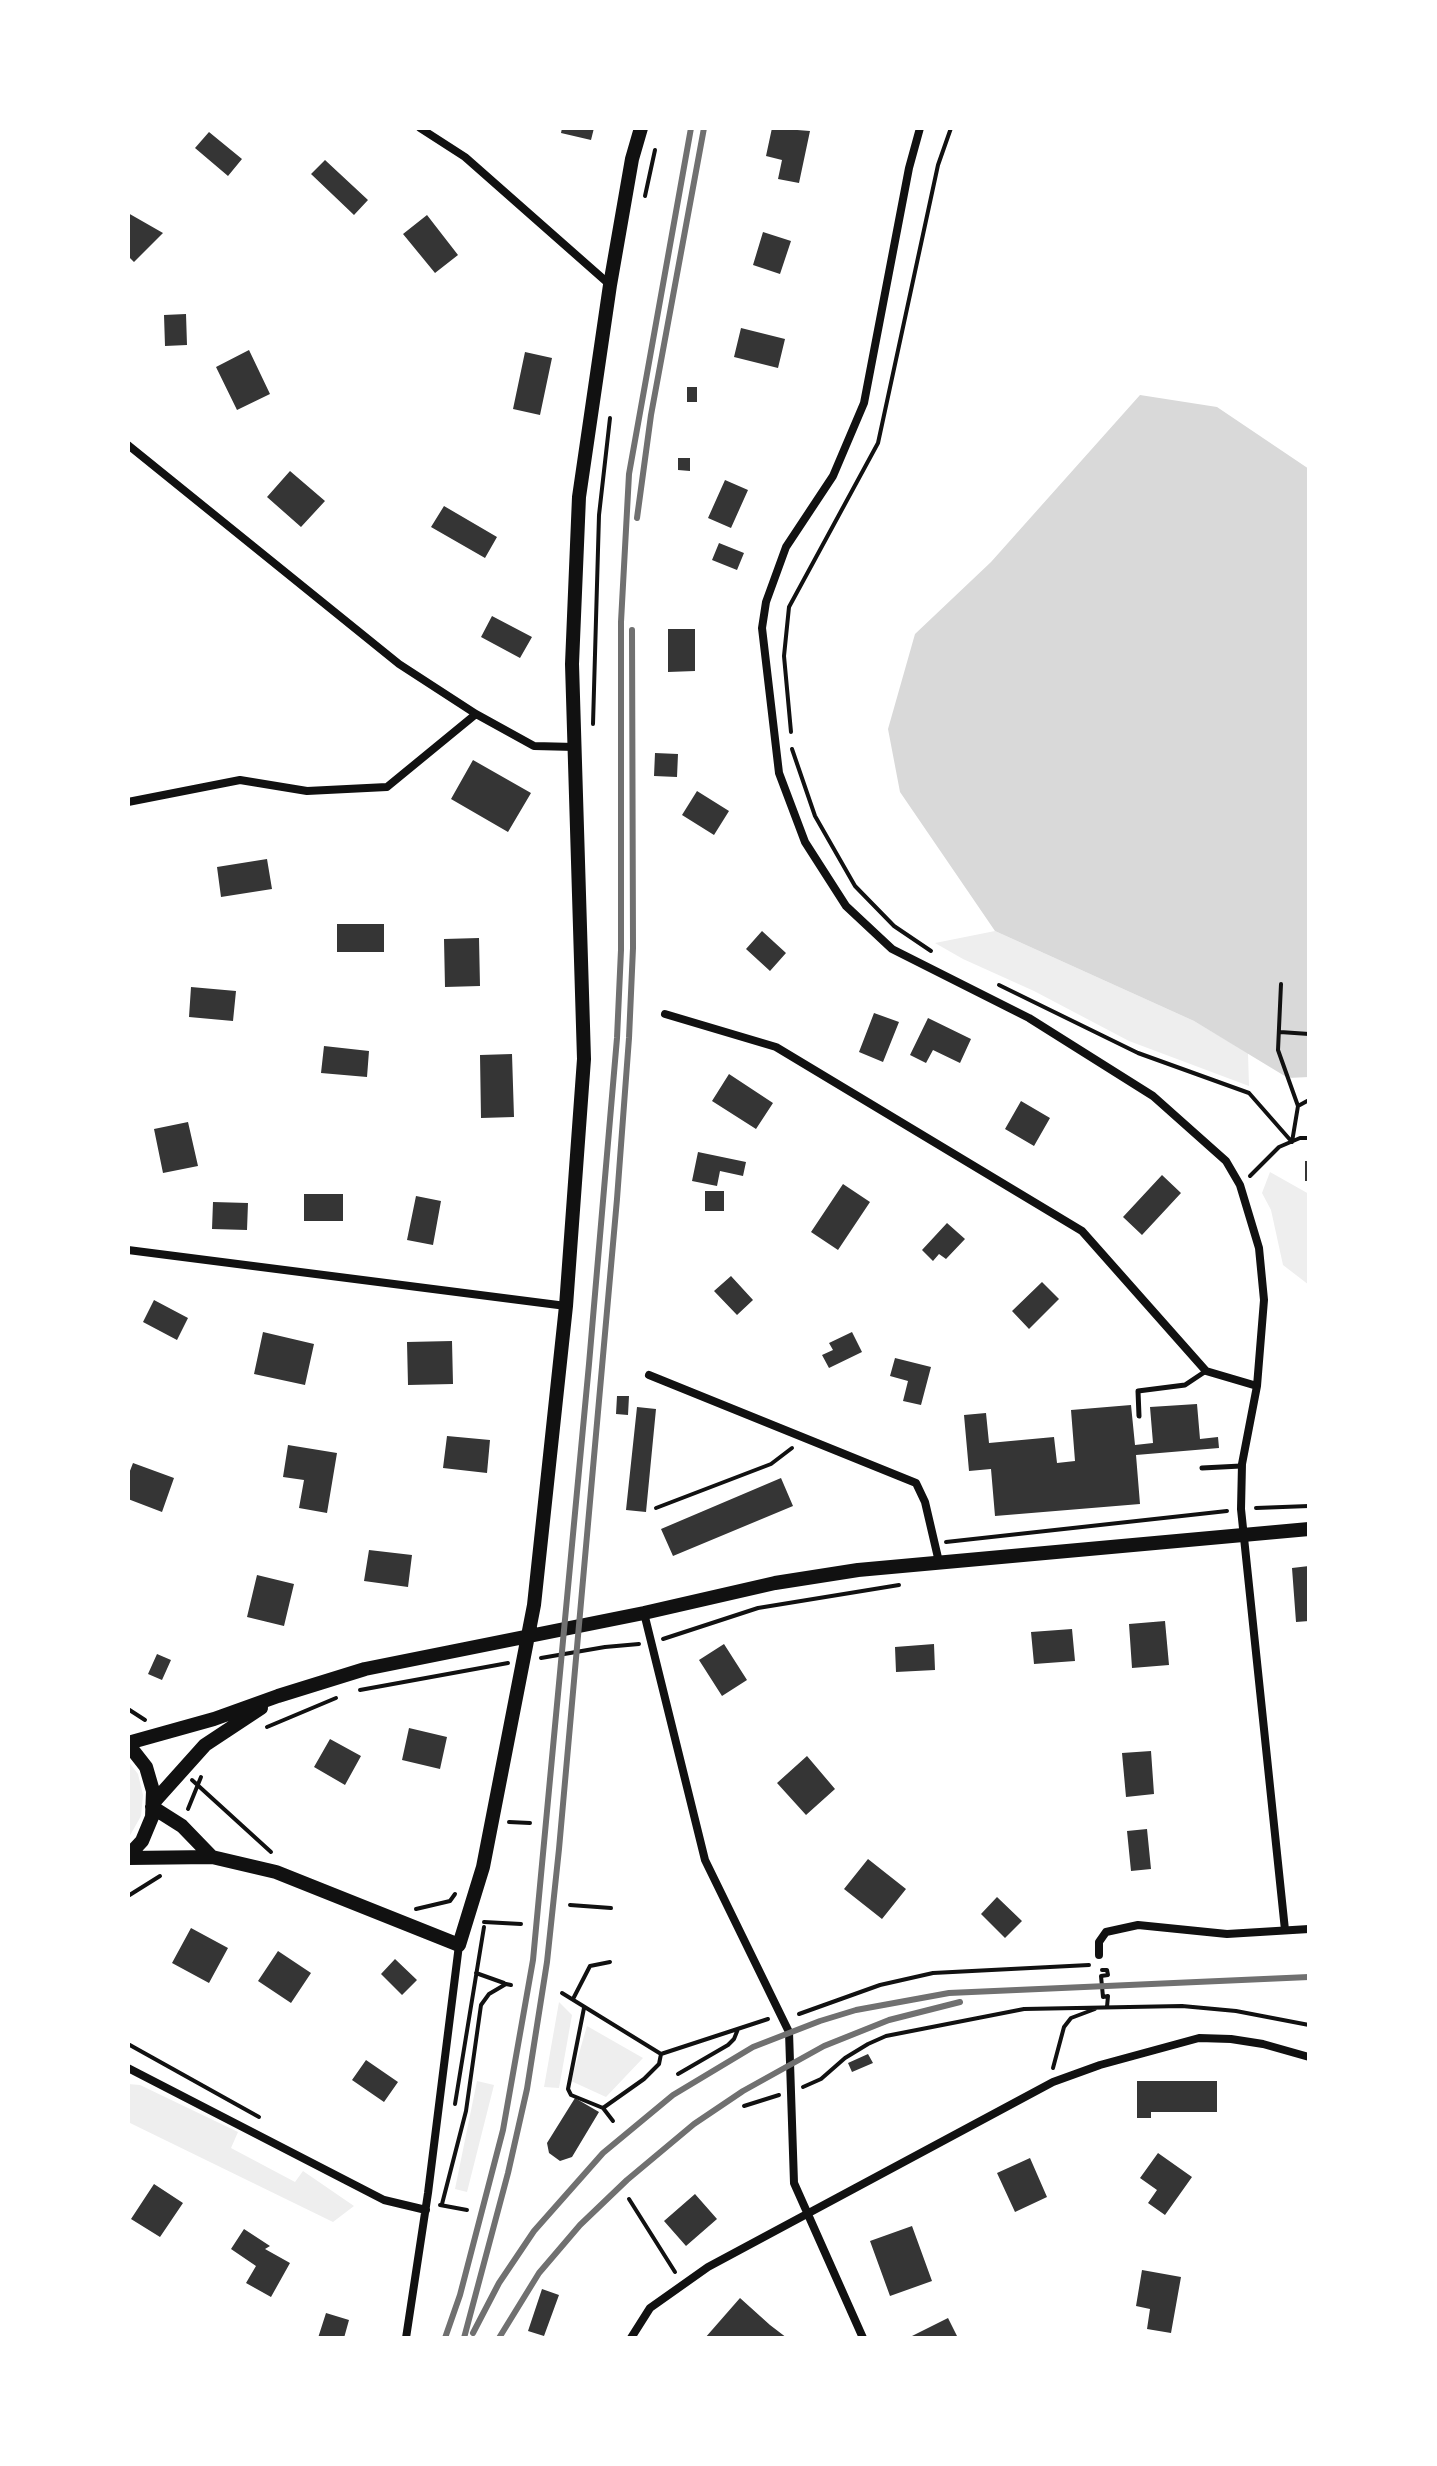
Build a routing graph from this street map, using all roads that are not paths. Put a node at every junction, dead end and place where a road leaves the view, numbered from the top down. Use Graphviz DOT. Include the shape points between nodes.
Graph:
graph roads {
  1 [pos="420,128"];
  2 [pos="641,128"];
  3 [pos="920,128"];
  4 [pos="610,285"];
  5 [pos="128,445"];
  6 [pos="476,714"];
  7 [pos="576,748"];
  8 [pos="128,802"];
  9 [pos="665,1014"];
  10 [pos="128,1250"];
  11 [pos="566,1306"];
  12 [pos="1206,1371"];
  13 [pos="649,1375"];
  14 [pos="1257,1386"];
  15 [pos="1139,1416"];
  16 [pos="1242,1466"];
  17 [pos="1202,1468"];
  18 [pos="1309,1529"];
  19 [pos="1244,1534"];
  20 [pos="939,1562"];
  21 [pos="644,1613"];
  22 [pos="278,1696"];
  23 [pos="128,1744"];
  24 [pos="152,1805"];
  25 [pos="128,1857"];
  26 [pos="212,1857"];
  27 [pos="1309,1929"];
  28 [pos="1285,1930"];
  29 [pos="459,1945"];
  30 [pos="1099,1955"];
  31 [pos="1309,2057"];
  32 [pos="128,2068"];
  33 [pos="426,2210"];
  34 [pos="806,2214"];
  35 [pos="406,2338"];
  36 [pos="631,2338"];
  37 [pos="863,2338"];
  1 -- 4 [label="street" via="465,157"];
  2 -- 4 [label="street"];
  3 -- 14 [label="street" via="864,403 833,476 786,547 766,602 762,628 779,773 805,842 846,906 892,949 1029,1018 1153,1096 1226,1161 1240,1185 1259,1248 1264,1300"];
  4 -- 7 [label="street" via="579,497 572,664"];
  5 -- 6 [label="street" via="399,664"];
  6 -- 7 [label="street" via="534,746"];
  6 -- 8 [label="street" via="387,787 307,791 240,780"];
  7 -- 11 [label="street" via="584,1059"];
  9 -- 12 [label="street" via="776,1047 1082,1231"];
  10 -- 11 [label="street"];
  11 -- 29 [label="street" via="534,1605 483,1867"];
  12 -- 14 [label="street"];
  12 -- 15 [label="lane" via="1185,1385 1138,1391"];
  13 -- 20 [label="street" via="916,1483"];
  14 -- 16 [label="street"];
  16 -- 17 [label="lane"];
  16 -- 19 [label="street"];
  18 -- 19 [label="street"];
  19 -- 20 [label="street"];
  19 -- 28 [label="street"];
  20 -- 21 [label="street" via="775,1583"];
  21 -- 22 [label="street" via="365,1669"];
  21 -- 34 [label="street" via="705,1860 789,2032 794,2183"];
  22 -- 23 [label="street"];
  22 -- 24 [label="street" via="205,1745"];
  23 -- 24 [label="street" via="146,1767"];
  24 -- 25 [label="street" via="142,1841"];
  24 -- 26 [label="street"];
  25 -- 26 [label="street"];
  26 -- 29 [label="street" via="276,1872"];
  27 -- 28 [label="street"];
  28 -- 30 [label="street" via="1227,1934 1138,1925 1106,1932"];
  29 -- 33 [label="street"];
  31 -- 34 [label="street" via="1263,2044 1199,2038 1100,2065 1053,2082"];
  32 -- 33 [label="street" via="384,2200"];
  33 -- 35 [label="street"];
  34 -- 36 [label="street" via="682,2285 650,2308"];
  34 -- 37 [label="street"];
}
